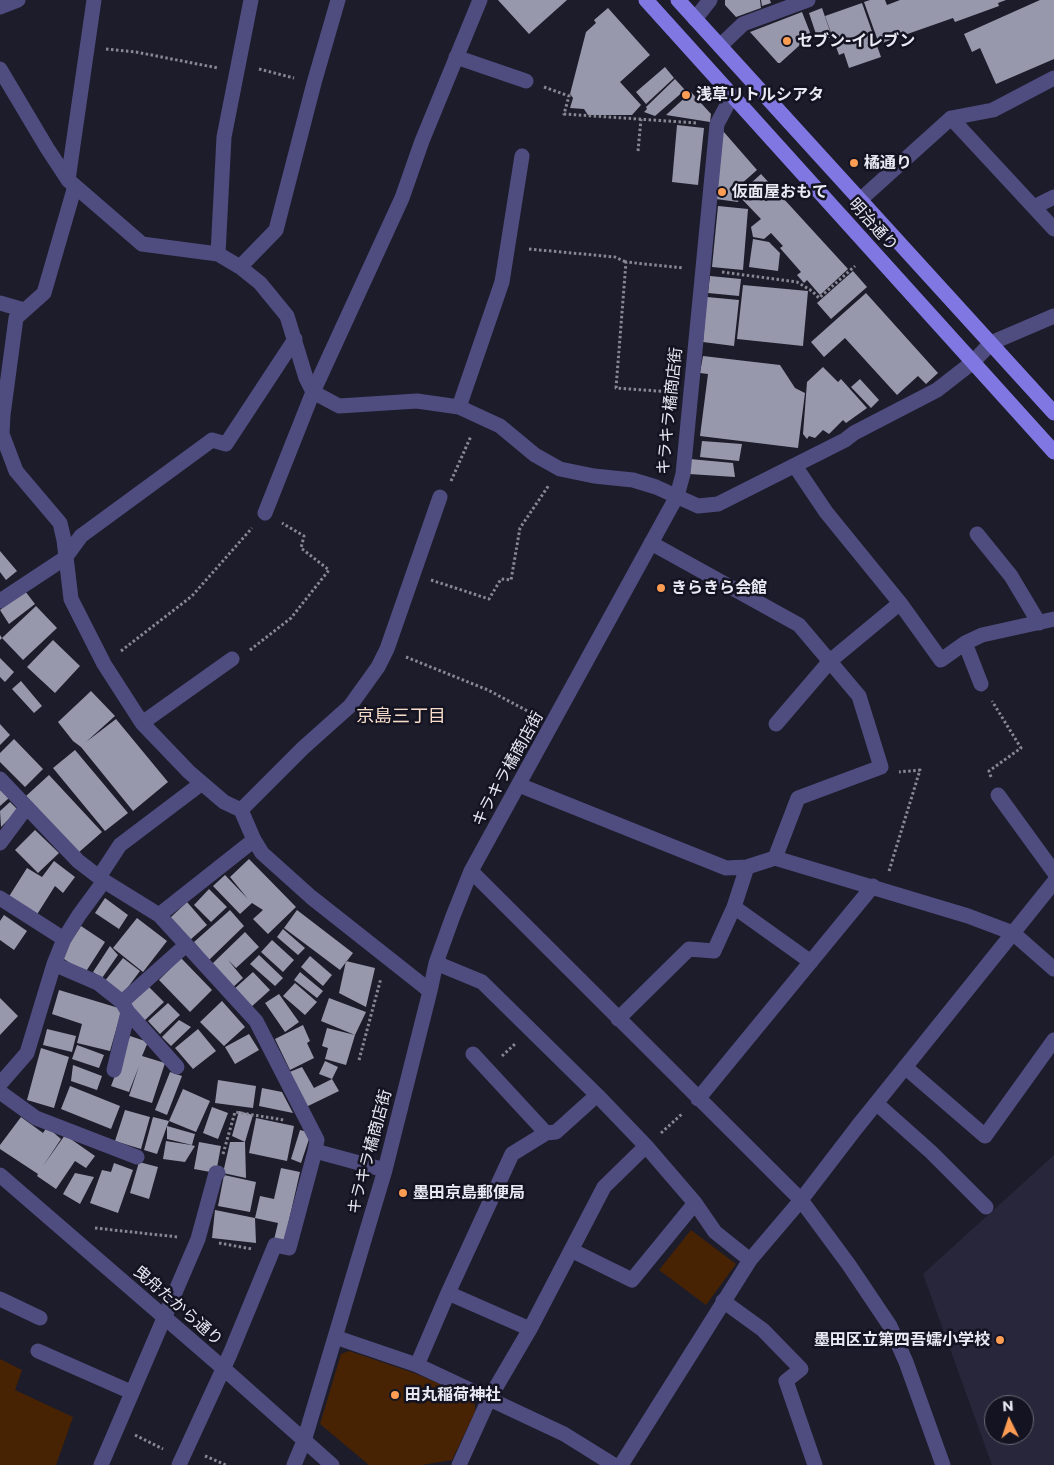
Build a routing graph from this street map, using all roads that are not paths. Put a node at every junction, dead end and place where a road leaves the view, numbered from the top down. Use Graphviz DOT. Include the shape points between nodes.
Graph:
graph roads {
  1 [pos="18,0"];
  2 [pos="94,0"];
  3 [pos="251,0"];
  4 [pos="338,0"];
  5 [pos="480,0"];
  6 [pos="646,0"];
  7 [pos="678,0"];
  8 [pos="710,0"];
  9 [pos="808,0"];
  10 [pos="0,7"];
  11 [pos="696,19"];
  12 [pos="720,46"];
  13 [pos="456,57"];
  14 [pos="0,69"];
  15 [pos="1054,78"];
  16 [pos="526,81"];
  17 [pos="732,96"];
  18 [pos="951,118"];
  19 [pos="522,156"];
  20 [pos="72,183"];
  21 [pos="1054,197"];
  22 [pos="860,200"];
  23 [pos="1034,208"];
  24 [pos="1054,229"];
  25 [pos="218,254"];
  26 [pos="240,267"];
  27 [pos="0,303"];
  28 [pos="24,310"];
  29 [pos="1054,316"];
  30 [pos="295,339"];
  31 [pos="991,343"];
  32 [pos="973,362"];
  33 [pos="313,392"];
  34 [pos="459,407"];
  35 [pos="1054,413"];
  36 [pos="1,435"];
  37 [pos="1054,452"];
  38 [pos="795,466"];
  39 [pos="677,496"];
  40 [pos="440,497"];
  41 [pos="265,513"];
  42 [pos="977,534"];
  43 [pos="651,543"];
  44 [pos="65,558"];
  45 [pos="0,601"];
  46 [pos="900,603"];
  47 [pos="1054,619"];
  48 [pos="1039,623"];
  49 [pos="965,643"];
  50 [pos="232,659"];
  51 [pos="830,661"];
  52 [pos="982,684"];
  53 [pos="142,723"];
  54 [pos="776,724"];
  55 [pos="0,779"];
  56 [pos="202,783"];
  57 [pos="519,785"];
  58 [pos="998,795"];
  59 [pos="26,808"];
  60 [pos="241,810"];
  61 [pos="254,840"];
  62 [pos="0,844"];
  63 [pos="775,858"];
  64 [pos="746,867"];
  65 [pos="471,872"];
  66 [pos="1054,872"];
  67 [pos="101,879"];
  68 [pos="1054,882"];
  69 [pos="878,888"];
  70 [pos="0,898"];
  71 [pos="734,908"];
  72 [pos="159,915"];
  73 [pos="1013,933"];
  74 [pos="64,939"];
  75 [pos="186,945"];
  76 [pos="436,962"];
  77 [pos="812,962"];
  78 [pos="54,964"];
  79 [pos="1054,969"];
  80 [pos="430,991"];
  81 [pos="125,1007"];
  82 [pos="618,1019"];
  83 [pos="1054,1040"];
  84 [pos="473,1054"];
  85 [pos="177,1067"];
  86 [pos="905,1067"];
  87 [pos="114,1070"];
  88 [pos="0,1084"];
  89 [pos="0,1092"];
  90 [pos="597,1095"];
  91 [pos="698,1099"];
  92 [pos="876,1103"];
  93 [pos="546,1133"];
  94 [pos="646,1146"];
  95 [pos="315,1151"];
  96 [pos="137,1156"];
  97 [pos="384,1170"];
  98 [pos="218,1173"];
  99 [pos="0,1175"];
  100 [pos="801,1200"];
  101 [pos="695,1203"];
  102 [pos="986,1207"];
  103 [pos="571,1250"];
  104 [pos="750,1260"];
  105 [pos="448,1293"];
  106 [pos="0,1299"];
  107 [pos="723,1302"];
  108 [pos="40,1318"];
  109 [pos="164,1319"];
  110 [pos="530,1328"];
  111 [pos="335,1337"];
  112 [pos="38,1351"];
  113 [pos="418,1365"];
  114 [pos="223,1368"];
  115 [pos="131,1392"];
  116 [pos="489,1399"];
  117 [pos="304,1441"];
  118 [pos="180,1461"];
  119 [pos="101,1465"];
  120 [pos="294,1465"];
  121 [pos="332,1465"];
  122 [pos="459,1465"];
  123 [pos="614,1465"];
  124 [pos="621,1465"];
  125 [pos="815,1465"];
  126 [pos="943,1465"];
  1 -- 10 [label="street"];
  2 -- 20 [label="street"];
  3 -- 25 [label="street" via="224,137"];
  4 -- 26 [label="street" via="276,230"];
  5 -- 13 [label="street"];
  6 -- 17 [label="main road, 明治通り"];
  7 -- 11 [label="main road, 明治通り"];
  8 -- 11 [label="street"];
  9 -- 12 [label="street" via="743,24"];
  11 -- 12 [label="main road, 明治通り"];
  12 -- 22 [label="main road, 明治通り"];
  13 -- 16 [label="street"];
  13 -- 33 [label="street" via="402,198"];
  14 -- 20 [label="street"];
  15 -- 18 [label="street" via="993,110"];
  17 -- 32 [label="main road, 明治通り"];
  17 -- 39 [label="street, キラキラ橘商店街" via="717,124 683,474"];
  18 -- 22 [label="street"];
  18 -- 23 [label="street"];
  19 -- 34 [label="street" via="502,282"];
  20 -- 25 [label="street" via="142,244"];
  20 -- 28 [label="street" via="44,292"];
  21 -- 23 [label="street"];
  22 -- 31 [label="main road, 明治通り"];
  23 -- 24 [label="street"];
  25 -- 26 [label="street"];
  26 -- 30 [label="street" via="260,283 287,316"];
  27 -- 28 [label="street"];
  28 -- 36 [label="street" via="16,318"];
  29 -- 31 [label="street"];
  30 -- 33 [label="street"];
  30 -- 44 [label="street" via="226,444 212,440 81,536"];
  31 -- 32 [label="street"];
  31 -- 35 [label="main road, 明治通り"];
  32 -- 37 [label="main road, 明治通り"];
  32 -- 38 [label="street" via="937,390"];
  33 -- 34 [label="street" via="339,406 416,401"];
  33 -- 41 [label="street"];
  34 -- 39 [label="street" via="500,426 560,470 633,480"];
  36 -- 44 [label="street" via="16,471 60,523"];
  38 -- 39 [label="street" via="718,504 698,506"];
  38 -- 46 [label="street" via="826,512"];
  39 -- 43 [label="street, キラキラ橘商店街"];
  40 -- 60 [label="street" via="378,667 350,706"];
  42 -- 48 [label="street" via="1011,576"];
  43 -- 51 [label="street" via="799,624"];
  43 -- 57 [label="street, キラキラ橘商店街"];
  44 -- 45 [label="street"];
  44 -- 53 [label="street" via="71,599 104,664"];
  46 -- 49 [label="street" via="941,660"];
  46 -- 51 [label="street"];
  47 -- 48 [label="street"];
  48 -- 49 [label="street" via="982,635"];
  49 -- 52 [label="street"];
  50 -- 53 [label="street"];
  51 -- 54 [label="street"];
  51 -- 63 [label="street" via="859,696 881,767 798,798"];
  53 -- 56 [label="street"];
  55 -- 59 [label="street"];
  56 -- 60 [label="street" via="224,802"];
  56 -- 67 [label="street" via="120,845"];
  57 -- 64 [label="street" via="726,868"];
  57 -- 65 [label="street, キラキラ橘商店街"];
  58 -- 66 [label="street"];
  59 -- 62 [label="street"];
  59 -- 67 [label="street" via="78,861"];
  60 -- 61 [label="street"];
  61 -- 72 [label="street"];
  61 -- 80 [label="street" via="262,853 311,897"];
  63 -- 64 [label="street"];
  63 -- 69 [label="street"];
  64 -- 71 [label="street"];
  65 -- 76 [label="street, キラキラ橘商店街"];
  65 -- 82 [label="street"];
  67 -- 72 [label="street"];
  67 -- 74 [label="street"];
  68 -- 73 [label="street"];
  69 -- 73 [label="street"];
  69 -- 77 [label="street"];
  70 -- 74 [label="street"];
  71 -- 77 [label="street"];
  71 -- 82 [label="street" via="714,951 689,949"];
  72 -- 75 [label="street"];
  73 -- 79 [label="street"];
  73 -- 86 [label="street"];
  74 -- 78 [label="street"];
  75 -- 81 [label="street"];
  75 -- 95 [label="street" via="256,1021 317,1140"];
  76 -- 80 [label="street, キラキラ橘商店街"];
  76 -- 90 [label="street" via="482,982"];
  77 -- 91 [label="street"];
  78 -- 81 [label="street" via="98,984"];
  78 -- 88 [label="street" via="27,1053"];
  80 -- 97 [label="street, キラキラ橘商店街"];
  81 -- 85 [label="street"];
  81 -- 87 [label="street"];
  82 -- 91 [label="street"];
  83 -- 86 [label="street" via="984,1136"];
  84 -- 93 [label="street"];
  86 -- 92 [label="street"];
  89 -- 96 [label="street" via="36,1118"];
  90 -- 93 [label="street" via="556,1132"];
  90 -- 94 [label="street"];
  91 -- 100 [label="street"];
  92 -- 100 [label="street"];
  92 -- 102 [label="street"];
  93 -- 105 [label="street" via="512,1154"];
  94 -- 101 [label="street"];
  94 -- 103 [label="street" via="604,1188"];
  95 -- 97 [label="street"];
  95 -- 114 [label="street" via="289,1248 275,1245"];
  97 -- 111 [label="street, キラキラ橘商店街"];
  98 -- 109 [label="street" via="198,1239"];
  99 -- 109 [label="street, 曳舟たから通り"];
  100 -- 104 [label="street"];
  100 -- 126 [label="street" via="890,1326"];
  101 -- 103 [label="street" via="632,1280"];
  101 -- 104 [label="street" via="715,1232"];
  103 -- 110 [label="street"];
  104 -- 107 [label="street"];
  105 -- 110 [label="street"];
  105 -- 113 [label="street"];
  106 -- 108 [label="street"];
  107 -- 124 [label="street"];
  107 -- 125 [label="street" via="763,1330 801,1369 786,1381"];
  109 -- 114 [label="street, 曳舟たから通り"];
  109 -- 115 [label="street"];
  110 -- 116 [label="street"];
  111 -- 113 [label="street"];
  111 -- 117 [label="street, キラキラ橘商店街"];
  112 -- 115 [label="street"];
  113 -- 116 [label="street"];
  114 -- 117 [label="street, 曳舟たから通り"];
  114 -- 118 [label="street"];
  115 -- 119 [label="street"];
  116 -- 122 [label="street"];
  116 -- 123 [label="street" via="564,1434"];
  117 -- 120 [label="street, キラキラ橘商店街"];
  117 -- 121 [label="street, 曳舟たから通り"];
}
